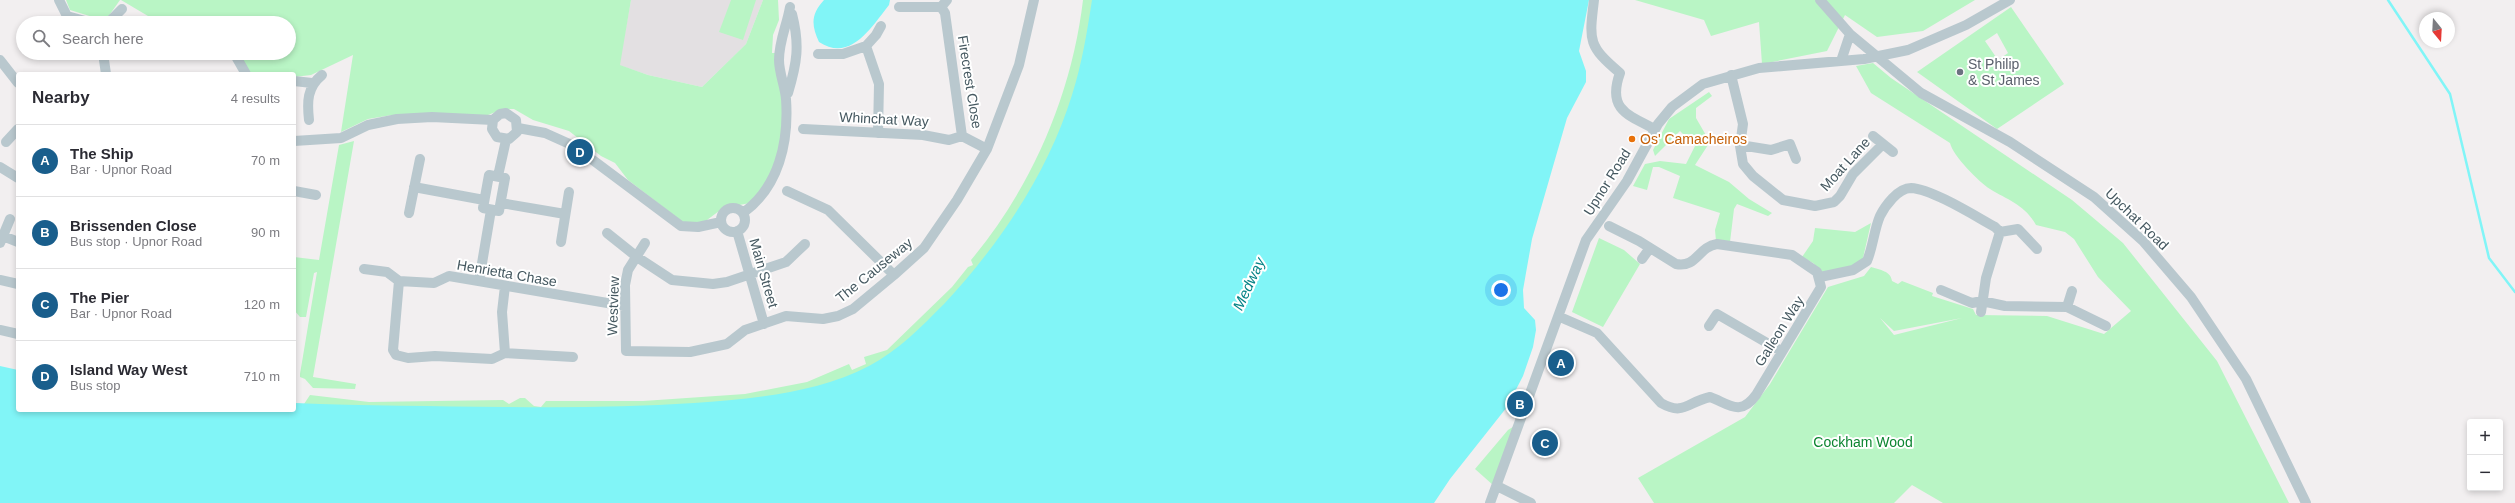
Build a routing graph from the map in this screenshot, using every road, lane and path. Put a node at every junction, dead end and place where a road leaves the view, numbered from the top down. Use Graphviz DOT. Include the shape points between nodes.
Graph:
graph roads {
  1 [pos="59,0"];
  2 [pos="1034,0"];
  3 [pos="1594,0"];
  4 [pos="1820,0"];
  5 [pos="2010,0"];
  6 [pos="789,3"];
  7 [pos="944,4"];
  8 [pos="899,8"];
  9 [pos="122,9"];
  10 [pos="67,16"];
  11 [pos="115,16"];
  12 [pos="881,26"];
  13 [pos="1850,34"];
  14 [pos="866,46"];
  15 [pos="818,54"];
  16 [pos="1878,56"];
  17 [pos="0,60"];
  18 [pos="104,60"];
  19 [pos="238,60"];
  20 [pos="1840,61"];
  21 [pos="106,72"];
  22 [pos="245,72"];
  23 [pos="322,75"];
  24 [pos="1731,75"];
  25 [pos="16,80"];
  26 [pos="296,81"];
  27 [pos="312,83"];
  28 [pos="786,98"];
  29 [pos="309,120"];
  30 [pos="493,120"];
  31 [pos="518,128"];
  32 [pos="803,129"];
  33 [pos="1655,129"];
  34 [pos="16,131"];
  35 [pos="878,133"];
  36 [pos="962,136"];
  37 [pos="1873,136"];
  38 [pos="506,140"];
  39 [pos="296,141"];
  40 [pos="6,142"];
  41 [pos="1883,144"];
  42 [pos="1740,145"];
  43 [pos="987,149"];
  44 [pos="1893,152"];
  45 [pos="1796,159"];
  46 [pos="420,160"];
  47 [pos="0,167"];
  48 [pos="498,176"];
  49 [pos="16,177"];
  50 [pos="414,186"];
  51 [pos="296,191"];
  52 [pos="787,191"];
  53 [pos="569,192"];
  54 [pos="316,195"];
  55 [pos="484,200"];
  56 [pos="500,203"];
  57 [pos="490,210"];
  58 [pos="409,213"];
  59 [pos="742,213"];
  60 [pos="565,214"];
  61 [pos="10,219"];
  62 [pos="721,222"];
  63 [pos="1609,226"];
  64 [pos="737,231"];
  65 [pos="2000,232"];
  66 [pos="608,233"];
  67 [pos="1,240"];
  68 [pos="16,242"];
  69 [pos="561,242"];
  70 [pos="645,243"];
  71 [pos="805,244"];
  72 [pos="1650,248"];
  73 [pos="2037,249"];
  74 [pos="637,257"];
  75 [pos="1642,259"];
  76 [pos="364,268"];
  77 [pos="749,275"];
  78 [pos="894,275"];
  79 [pos="1820,277"];
  80 [pos="0,281"];
  81 [pos="399,281"];
  82 [pos="479,281"];
  83 [pos="16,284"];
  84 [pos="506,286"];
  85 [pos="1940,290"];
  86 [pos="2072,291"];
  87 [pos="1982,301"];
  88 [pos="624,306"];
  89 [pos="2067,307"];
  90 [pos="1981,312"];
  91 [pos="1560,317"];
  92 [pos="764,324"];
  93 [pos="1709,326"];
  94 [pos="2106,326"];
  95 [pos="0,330"];
  96 [pos="16,334"];
  97 [pos="626,351"];
  98 [pos="1781,351"];
  99 [pos="505,353"];
  100 [pos="573,357"];
  101 [pos="1497,486"];
  102 [pos="1490,503"];
  103 [pos="1531,503"];
  104 [pos="2306,503"];
  1 -- 10 [label="street"];
  2 -- 43 [label="street" via="1019,65"];
  3 -- 33 [label="street" via="1591,40 1601,57 1620,73 1616,89 1618,105 1629,116"];
  4 -- 13 [label="street, Upchat Road"];
  5 -- 16 [label="street, Upnor Road" via="1928,43"];
  6 -- 28 [label="street" via="788,23 781,40 779,57"];
  6 -- 28 [label="street" via="798,45 796,66"];
  7 -- 8 [label="street, Firecrest Close"];
  7 -- 36 [label="street, Firecrest Close"];
  9 -- 11 [label="street"];
  12 -- 14 [label="street"];
  13 -- 16 [label="street, Upchat Road"];
  13 -- 20 [label="street"];
  14 -- 15 [label="street" via="843,54"];
  14 -- 35 [label="street" via="879,86"];
  16 -- 20 [label="street, Upnor Road"];
  16 -- 104 [label="street, Upchat Road" via="1921,93 2010,142 2094,197 2143,241 2191,297 2246,379"];
  17 -- 25 [label="street"];
  18 -- 21 [label="street"];
  19 -- 22 [label="street"];
  20 -- 24 [label="street, Upnor Road" via="1765,67"];
  23 -- 27 [label="street"];
  24 -- 33 [label="street, Upnor Road" via="1712,80 1692,91 1671,108"];
  24 -- 42 [label="street, Moat Lane" via="1743,124"];
  26 -- 27 [label="street"];
  27 -- 29 [label="street" via="307,102"];
  28 -- 59 [label="street" via="785,128 779,164 771,183 758,202"];
  30 -- 31 [label="street" via="500,114 510,114 516,120"];
  30 -- 38 [label="street" via="493,133"];
  30 -- 39 [label="street" via="432,117 397,119 368,125 341,138"];
  31 -- 38 [label="street" via="515,135"];
  31 -- 62 [label="street" via="545,133 574,146 681,226 698,227"];
  32 -- 35 [label="street, Whinchat Way"];
  33 -- 91 [label="street, Upnor Road" via="1627,181 1586,240"];
  34 -- 40 [label="street"];
  35 -- 36 [label="street, Whinchat Way" via="927,135 948,140"];
  36 -- 43 [label="street, Firecrest Close"];
  37 -- 41 [label="street, Moat Lane"];
  38 -- 48 [label="street"];
  41 -- 42 [label="street, Moat Lane" via="1853,174 1840,196 1825,205 1815,206 1792,203 1772,193 1746,169"];
  41 -- 44 [label="street, Moat Lane"];
  42 -- 45 [label="street" via="1771,150 1790,144"];
  43 -- 78 [label="street, The Causeway" via="957,200 924,248"];
  46 -- 50 [label="street"];
  47 -- 49 [label="street"];
  48 -- 55 [label="street" via="489,175"];
  48 -- 56 [label="street" via="505,178"];
  50 -- 55 [label="street"];
  50 -- 58 [label="street"];
  51 -- 54 [label="street"];
  52 -- 78 [label="street" via="828,210"];
  53 -- 60 [label="street"];
  55 -- 57 [label="street" via="483,208"];
  56 -- 57 [label="street" via="499,211"];
  56 -- 60 [label="street"];
  57 -- 82 [label="street"];
  59 -- 62 [label="street" via="737,209 729,209 722,214"];
  59 -- 64 [label="street" via="744,224"];
  60 -- 69 [label="street"];
  61 -- 67 [label="street"];
  62 -- 64 [label="street" via="729,231"];
  63 -- 72 [label="street"];
  64 -- 77 [label="street, Main Street"];
  65 -- 73 [label="street" via="2018,229"];
  65 -- 79 [label="street" via="1946,201 1910,188 1896,195 1880,217 1867,261 1853,270"];
  65 -- 87 [label="street"];
  66 -- 74 [label="street"];
  67 -- 68 [label="street"];
  70 -- 74 [label="street, Westview"];
  71 -- 77 [label="street" via="786,262"];
  72 -- 75 [label="street"];
  72 -- 79 [label="street" via="1676,264 1683,265 1694,260 1708,246 1735,245 1769,250 1792,255 1808,264"];
  74 -- 77 [label="street" via="672,280 713,284"];
  74 -- 88 [label="street, Westview" via="628,270"];
  76 -- 81 [label="street, Henrietta Chase" via="387,272"];
  77 -- 92 [label="street, Main Street"];
  78 -- 92 [label="street, The Causeway" via="853,309 838,316 823,319 786,316"];
  79 -- 98 [label="street, Galleon Way" via="1818,294"];
  80 -- 83 [label="street"];
  81 -- 82 [label="street, Henrietta Chase" via="434,283 449,276"];
  81 -- 99 [label="street" via="394,350 396,355 408,358 435,356 492,359"];
  82 -- 84 [label="street, Henrietta Chase"];
  84 -- 88 [label="street, Henrietta Chase"];
  84 -- 99 [label="street" via="502,312"];
  85 -- 87 [label="street" via="1968,301"];
  86 -- 89 [label="street"];
  87 -- 89 [label="street" via="2005,306"];
  87 -- 90 [label="street"];
  88 -- 97 [label="street, Westview"];
  89 -- 94 [label="street"];
  91 -- 98 [label="street, Galleon Way" via="1595,332 1661,403 1678,410 1710,398 1730,407 1745,406 1756,395"];
  91 -- 101 [label="street, Upnor Road"];
  92 -- 97 [label="street, The Causeway" via="745,330 727,344 690,352"];
  93 -- 98 [label="street" via="1717,314"];
  95 -- 96 [label="street"];
  99 -- 100 [label="street"];
  101 -- 102 [label="street, Upnor Road"];
  101 -- 103 [label="street"];
}
